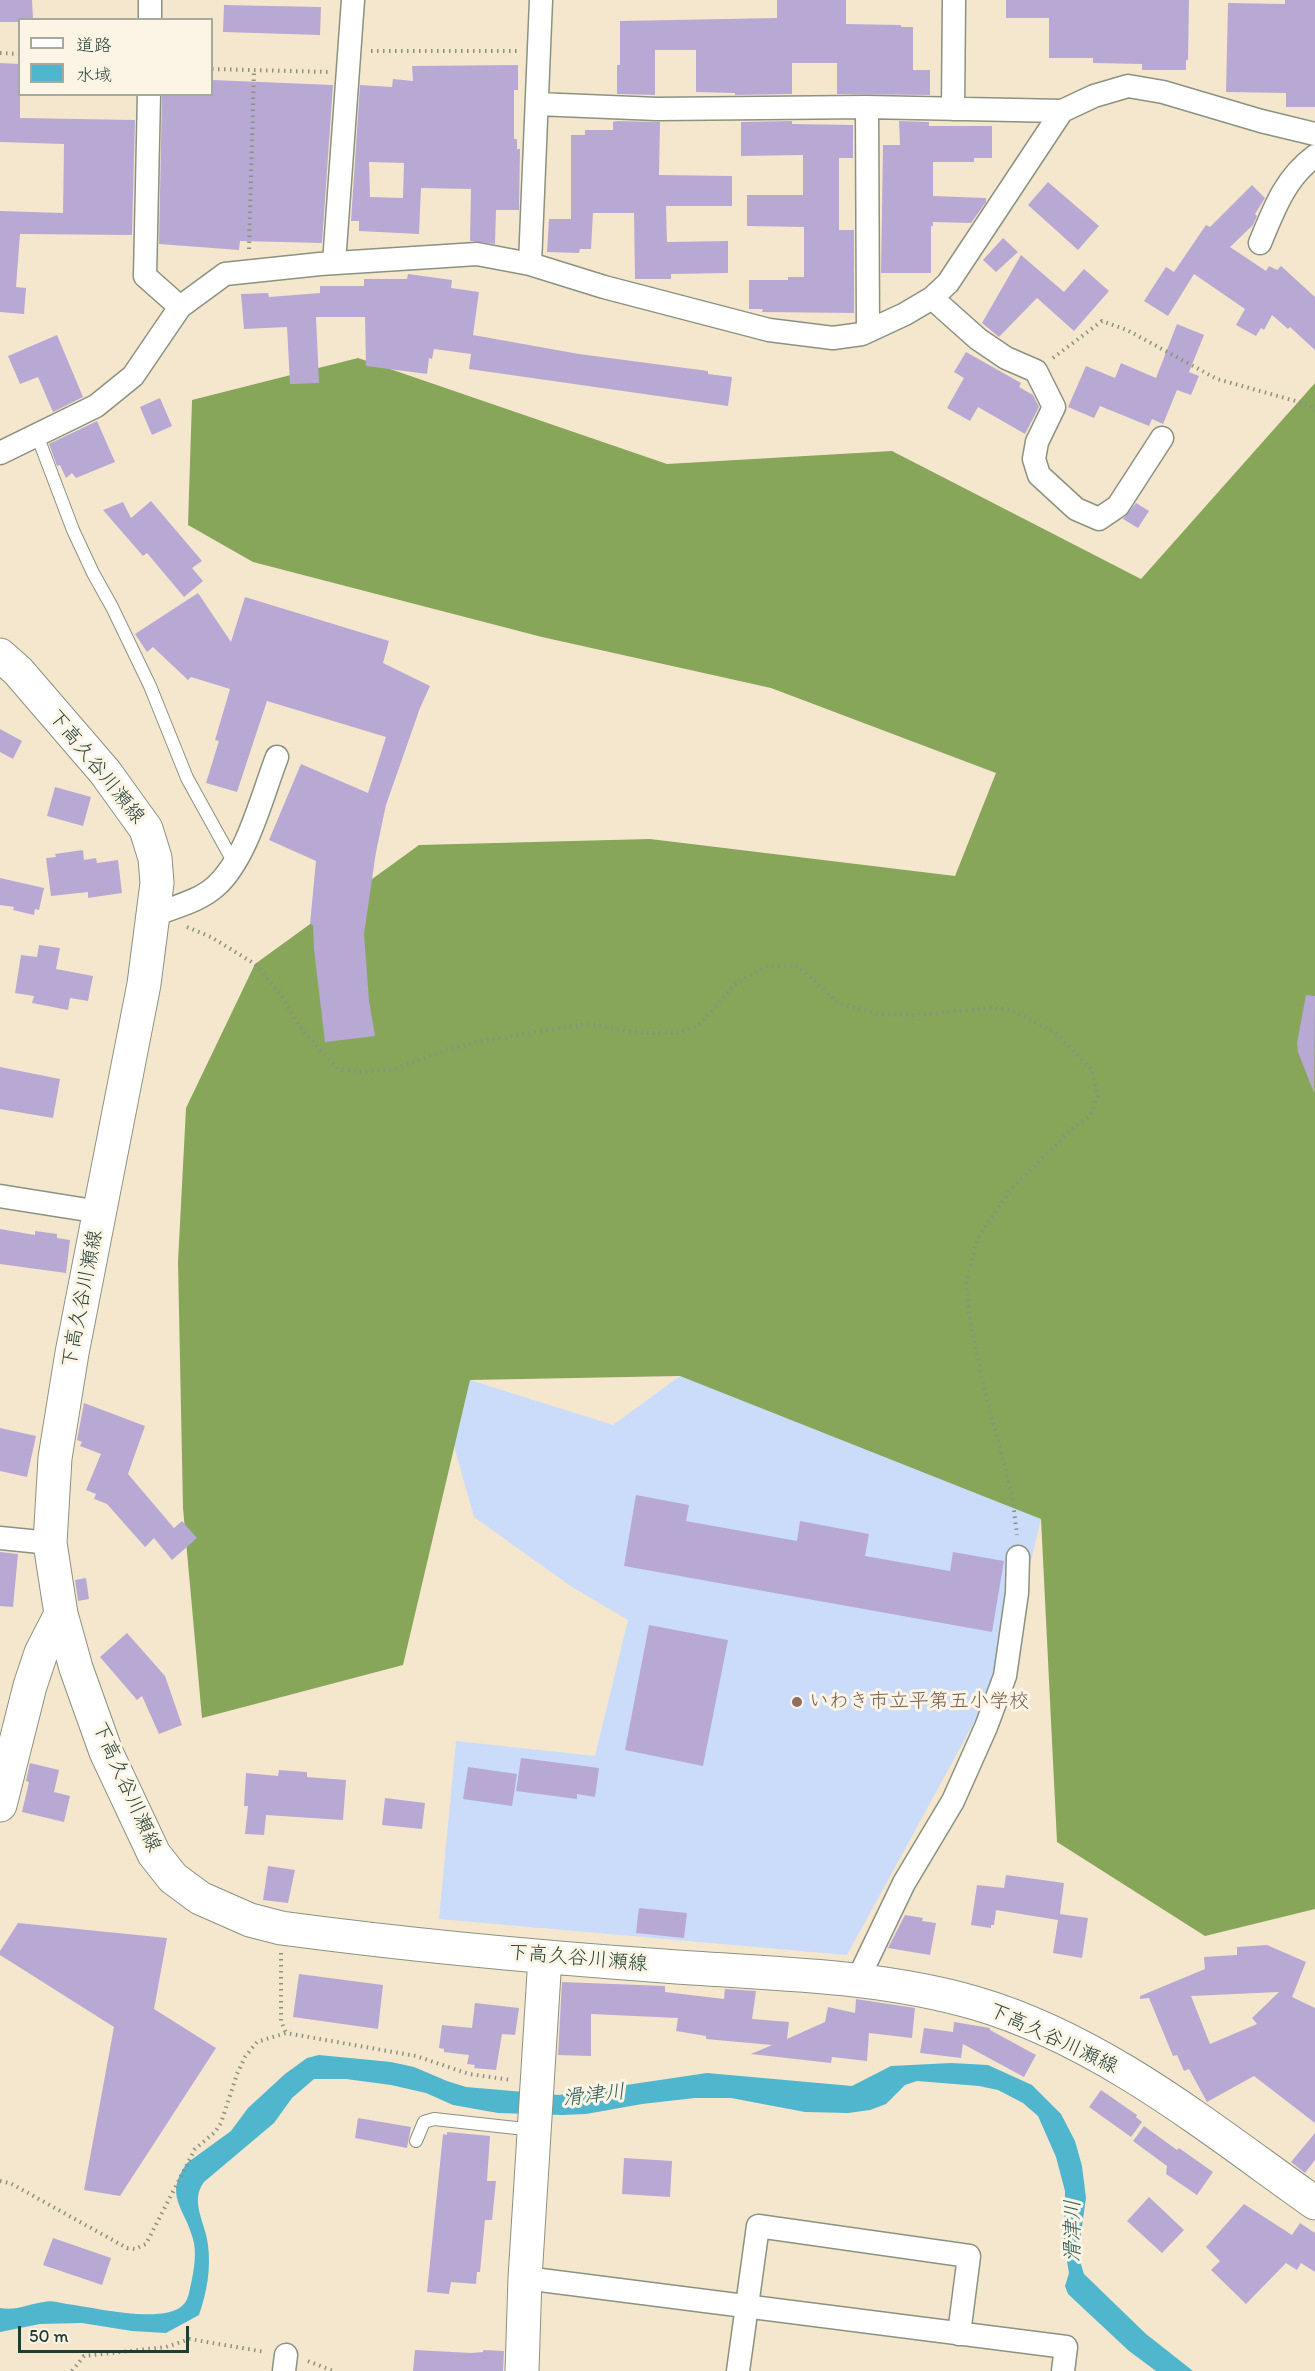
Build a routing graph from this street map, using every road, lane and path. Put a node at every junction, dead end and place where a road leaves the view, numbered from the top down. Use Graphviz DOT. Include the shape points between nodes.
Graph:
graph roads {
  1 [pos="150,0"];
  2 [pos="353,0"];
  3 [pos="541,0"];
  4 [pos="954,0"];
  5 [pos="150,18"];
  6 [pos="539,51"];
  7 [pos="0,54"];
  8 [pos="18,54"];
  9 [pos="349,62"];
  10 [pos="213,69"];
  11 [pos="254,70"];
  12 [pos="148,96"];
  13 [pos="537,104"];
  14 [pos="867,107"];
  15 [pos="953,109"];
  16 [pos="1062,111"];
  17 [pos="1315,134"];
  18 [pos="1315,156"];
  19 [pos="1260,243"];
  20 [pos="334,263"];
  21 [pos="530,264"];
  22 [pos="248,272"];
  23 [pos="932,298"];
  24 [pos="180,306"];
  25 [pos="868,331"];
  26 [pos="1036,371"];
  27 [pos="1315,411"];
  28 [pos="37,435"];
  29 [pos="1162,438"];
  30 [pos="0,453"];
  31 [pos="0,655"];
  32 [pos="277,757"];
  33 [pos="234,863"];
  34 [pos="164,922"];
  35 [pos="0,1196"];
  36 [pos="100,1212"];
  37 [pos="0,1538"];
  38 [pos="50,1544"];
  39 [pos="1018,1557"];
  40 [pos="61,1614"];
  41 [pos="0,1805"];
  42 [pos="281,1928"];
  43 [pos="546,1957"];
  44 [pos="857,1981"];
  45 [pos="286,2033"];
  46 [pos="539,2084"];
  47 [pos="536,2128"];
  48 [pos="416,2141"];
  49 [pos="0,2181"];
  50 [pos="1315,2203"];
  51 [pos="525,2278"];
  52 [pos="747,2307"];
  53 [pos="959,2334"];
  54 [pos="285,2363"];
  55 [pos="72,2371"];
  56 [pos="333,2371"];
  57 [pos="522,2371"];
  58 [pos="738,2371"];
  59 [pos="1063,2371"];
  1 -- 5 [label="street"];
  2 -- 9 [label="street"];
  3 -- 6 [label="street"];
  4 -- 15 [label="street"];
  6 -- 9 [label="path"];
  6 -- 13 [label="street"];
  7 -- 8 [label="path"];
  9 -- 11 [label="path"];
  9 -- 20 [label="street"];
  10 -- 11 [label="path"];
  11 -- 22 [label="path"];
  12 -- 24 [label="street" via="145,276"];
  13 -- 14 [label="street" via="657,109"];
  13 -- 21 [label="street"];
  14 -- 15 [label="street"];
  14 -- 25 [label="street"];
  15 -- 16 [label="street"];
  16 -- 17 [label="street" via="1128,86"];
  16 -- 23 [label="street" via="948,283"];
  18 -- 19 [label="street" via="1294,173 1281,193"];
  20 -- 21 [label="street" via="477,254"];
  20 -- 22 [label="street"];
  21 -- 25 [label="street" via="769,330 833,338"];
  22 -- 24 [label="street" via="225,274"];
  23 -- 25 [label="street"];
  23 -- 26 [label="street" via="978,339 1006,358"];
  24 -- 28 [label="street" via="133,376 96,406"];
  26 -- 27 [label="path" via="1102,321 1127,330 1217,379 1310,405"];
  26 -- 29 [label="street" via="1054,407 1037,442 1034,459 1039,475 1076,509 1099,519 1118,506"];
  28 -- 30 [label="street"];
  28 -- 33 [label="lane" via="73,530 150,686 187,778"];
  31 -- 34 [label="main road, 下高久谷川瀬線" via="105,772 146,828 155,858"];
  32 -- 33 [label="street"];
  33 -- 34 [label="street" via="216,886"];
  34 -- 36 [label="main road, 下高久谷川瀬線" via="144,984"];
  34 -- 39 [label="path" via="211,937 255,964 282,996 298,1025 338,1069 360,1072 395,1069 476,1042 588,1024 640,1033 678,1033 698,1026 736,982 768,966 798,966 838,1003 879,1014 913,1016 992,1008 1012,1010 1057,1034 1092,1070 1098,1096 1091,1114 1012,1188 977,1239 966,1285 981,1371 1012,1494"];
  35 -- 36 [label="street"];
  36 -- 38 [label="main road, 下高久谷川瀬線" via="55,1458"];
  37 -- 38 [label="street"];
  38 -- 40 [label="main road, 下高久谷川瀬線"];
  39 -- 44 [label="street" via="1005,1676 986,1727 953,1801 904,1883"];
  40 -- 41 [label="main road" via="40,1653"];
  40 -- 42 [label="main road, 下高久谷川瀬線" via="75,1668 106,1752 154,1854 173,1878 200,1898 250,1920"];
  42 -- 43 [label="main road, 下高久谷川瀬線"];
  42 -- 45 [label="path" via="281,2020"];
  43 -- 44 [label="main road, 下高久谷川瀬線"];
  43 -- 46 [label="main road"];
  44 -- 50 [label="main road, 下高久谷川瀬線" via="918,1989 976,2003 1078,2047 1138,2080"];
  45 -- 46 [label="path" via="416,2055 469,2074"];
  45 -- 49 [label="path" via="257,2043 245,2057 221,2123 195,2149 146,2244 127,2248"];
  46 -- 47 [label="main road"];
  47 -- 48 [label="lane" via="434,2119 424,2122"];
  47 -- 51 [label="main road"];
  51 -- 52 [label="street"];
  51 -- 57 [label="main road"];
  52 -- 53 [label="street"];
  52 -- 53 [label="street" via="758,2226 969,2256"];
  52 -- 58 [label="street"];
  53 -- 59 [label="street" via="1066,2347"];
  54 -- 55 [label="path" via="190,2339 166,2347 84,2356"];
  54 -- 56 [label="path" via="321,2365"];
}
